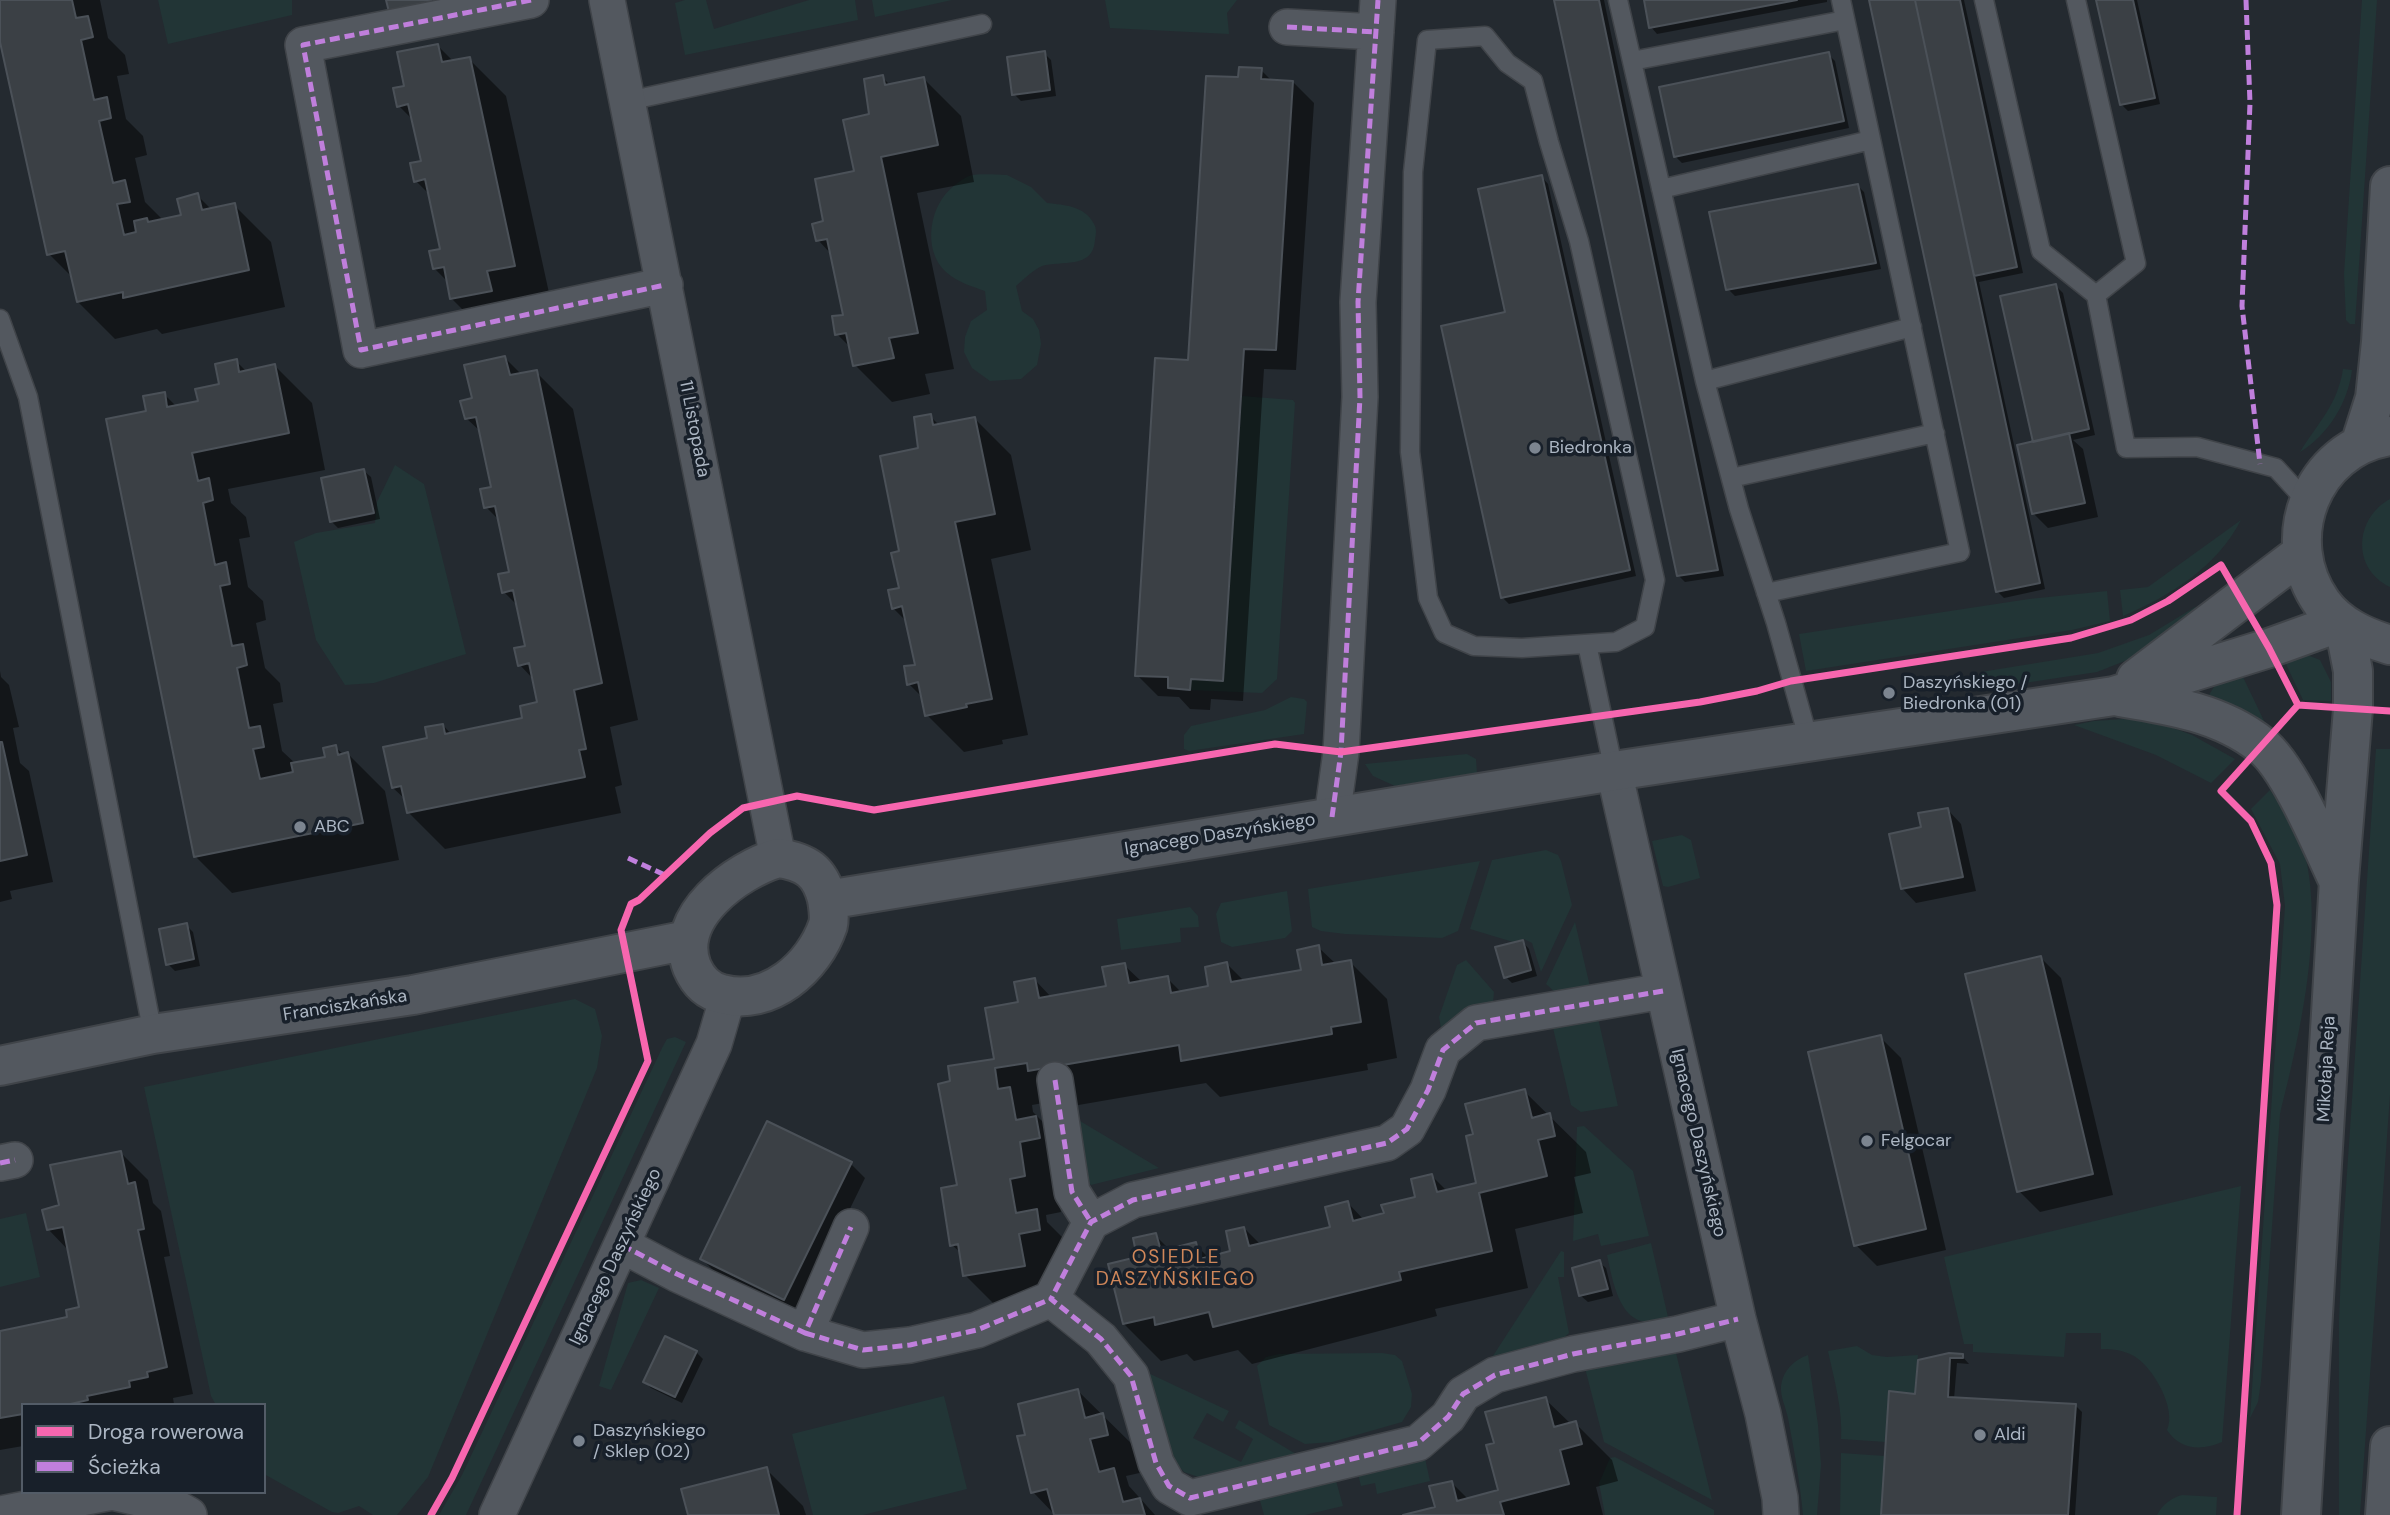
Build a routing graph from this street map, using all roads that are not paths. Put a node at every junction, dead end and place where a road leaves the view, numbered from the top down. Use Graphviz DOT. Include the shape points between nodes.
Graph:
graph roads {
  1 [pos="531,0"];
  2 [pos="1618,0"];
  3 [pos="1841,0"];
  4 [pos="1984,0"];
  5 [pos="2076,0"];
  6 [pos="609,1"];
  7 [pos="1377,16"];
  8 [pos="1845,20"];
  9 [pos="982,24"];
  10 [pos="1287,27"];
  11 [pos="1632,61"];
  12 [pos="628,101"];
  13 [pos="1871,140"];
  14 [pos="2390,186"];
  15 [pos="1661,189"];
  16 [pos="665,285"];
  17 [pos="2096,295"];
  18 [pos="0,319"];
  19 [pos="1912,327"];
  20 [pos="1705,381"];
  21 [pos="1935,433"];
  22 [pos="2375,441"];
  23 [pos="1731,478"];
  24 [pos="2308,503"];
  25 [pos="2302,553"];
  26 [pos="1766,593"];
  27 [pos="2342,623"];
  28 [pos="1587,644"];
  29 [pos="2390,645"];
  30 [pos="2114,696"];
  31 [pos="1809,741"];
  32 [pos="1614,771"];
  33 [pos="1332,817"];
  34 [pos="778,858"];
  35 [pos="2339,880"];
  36 [pos="827,900"];
  37 [pos="688,940"];
  38 [pos="1663,991"];
  39 [pos="728,996"];
  40 [pos="153,1034"];
  41 [pos="0,1066"];
  42 [pos="1055,1080"];
  43 [pos="1091,1222"];
  44 [pos="851,1227"];
  45 [pos="622,1245"];
  46 [pos="1051,1299"];
  47 [pos="1738,1319"];
  48 [pos="805,1333"];
  49 [pos="2390,1446"];
  50 [pos="102,1494"];
  51 [pos="121,1494"];
  52 [pos="0,1514"];
  53 [pos="189,1515"];
  54 [pos="497,1515"];
  55 [pos="1781,1515"];
  56 [pos="2301,1515"];
  57 [pos="2385,1515"];
  1 -- 16 [label="street" via="303,45 361,350"];
  2 -- 11 [label="lane"];
  3 -- 8 [label="lane"];
  4 -- 17 [label="lane" via="2041,251"];
  5 -- 17 [label="lane" via="2136,263"];
  6 -- 12 [label="street, 11 Listopada"];
  7 -- 10 [label="street"];
  7 -- 33 [label="street" via="1358,302 1360,397 1341,752"];
  8 -- 11 [label="lane"];
  8 -- 13 [label="lane"];
  9 -- 12 [label="lane"];
  11 -- 15 [label="lane"];
  12 -- 16 [label="street, 11 Listopada"];
  13 -- 15 [label="lane"];
  13 -- 19 [label="lane"];
  14 -- 22 [label="street"];
  15 -- 20 [label="lane"];
  16 -- 34 [label="street, 11 Listopada"];
  17 -- 24 [label="lane" via="2126,448 2197,447 2276,468"];
  18 -- 40 [label="lane" via="28,397"];
  19 -- 20 [label="lane"];
  19 -- 21 [label="lane"];
  20 -- 23 [label="lane"];
  21 -- 23 [label="lane"];
  21 -- 26 [label="lane" via="1960,552"];
  22 -- 24 [label="street" via="2338,459 2320,479"];
  23 -- 26 [label="lane"];
  24 -- 25 [label="street"];
  25 -- 27 [label="street" via="2309,581 2323,605"];
  25 -- 30 [label="street, Ignacego Daszyńskiego"];
  26 -- 31 [label="lane"];
  27 -- 29 [label="street"];
  27 -- 30 [label="street, Ignacego Daszyńskiego"];
  27 -- 35 [label="street, Mikołaja Reja" via="2353,671 2353,709"];
  28 -- 28 [label="lane" via="1616,642 1645,627 1656,580 1579,240 1534,81 1507,63 1486,36 1427,40 1413,172 1410,452 1428,598 1444,633 1474,646"];
  28 -- 32 [label="lane"];
  30 -- 31 [label="street, Ignacego Daszyńskiego"];
  30 -- 35 [label="street, Ignacego Daszyńskiego" via="2173,706 2221,721 2262,745 2277,762"];
  31 -- 32 [label="street, Ignacego Daszyńskiego"];
  32 -- 33 [label="street, Ignacego Daszyńskiego"];
  32 -- 38 [label="street, Ignacego Daszyńskiego"];
  33 -- 36 [label="street, Ignacego Daszyńskiego"];
  34 -- 36 [label="street" via="807,866 822,882"];
  34 -- 37 [label="street" via="744,872 717,894 696,919"];
  35 -- 56 [label="street, Mikołaja Reja"];
  36 -- 39 [label="street" via="829,922 820,942 790,980 755,995"];
  37 -- 39 [label="street" via="696,976 712,992"];
  37 -- 40 [label="street, Franciszkańska" via="413,995"];
  38 -- 43 [label="street" via="1476,1023 1443,1050 1407,1129 1387,1143 1133,1200"];
  38 -- 47 [label="street, Ignacego Daszyńskiego"];
  39 -- 45 [label="street, Ignacego Daszyńskiego" via="714,1044"];
  40 -- 41 [label="street, Franciszkańska"];
  42 -- 43 [label="street" via="1072,1192"];
  43 -- 46 [label="street"];
  44 -- 48 [label="street"];
  45 -- 48 [label="street"];
  45 -- 54 [label="street, Ignacego Daszyńskiego"];
  46 -- 47 [label="street" via="1101,1339 1131,1376 1156,1463 1169,1486 1190,1497 1418,1443 1448,1416 1463,1394 1494,1375"];
  46 -- 48 [label="street" via="977,1330 910,1345 863,1350"];
  47 -- 55 [label="street, Ignacego Daszyńskiego" via="1763,1414"];
  49 -- 57 [label="street"];
  50 -- 52 [label="street"];
  51 -- 53 [label="street" via="173,1506"];
}
